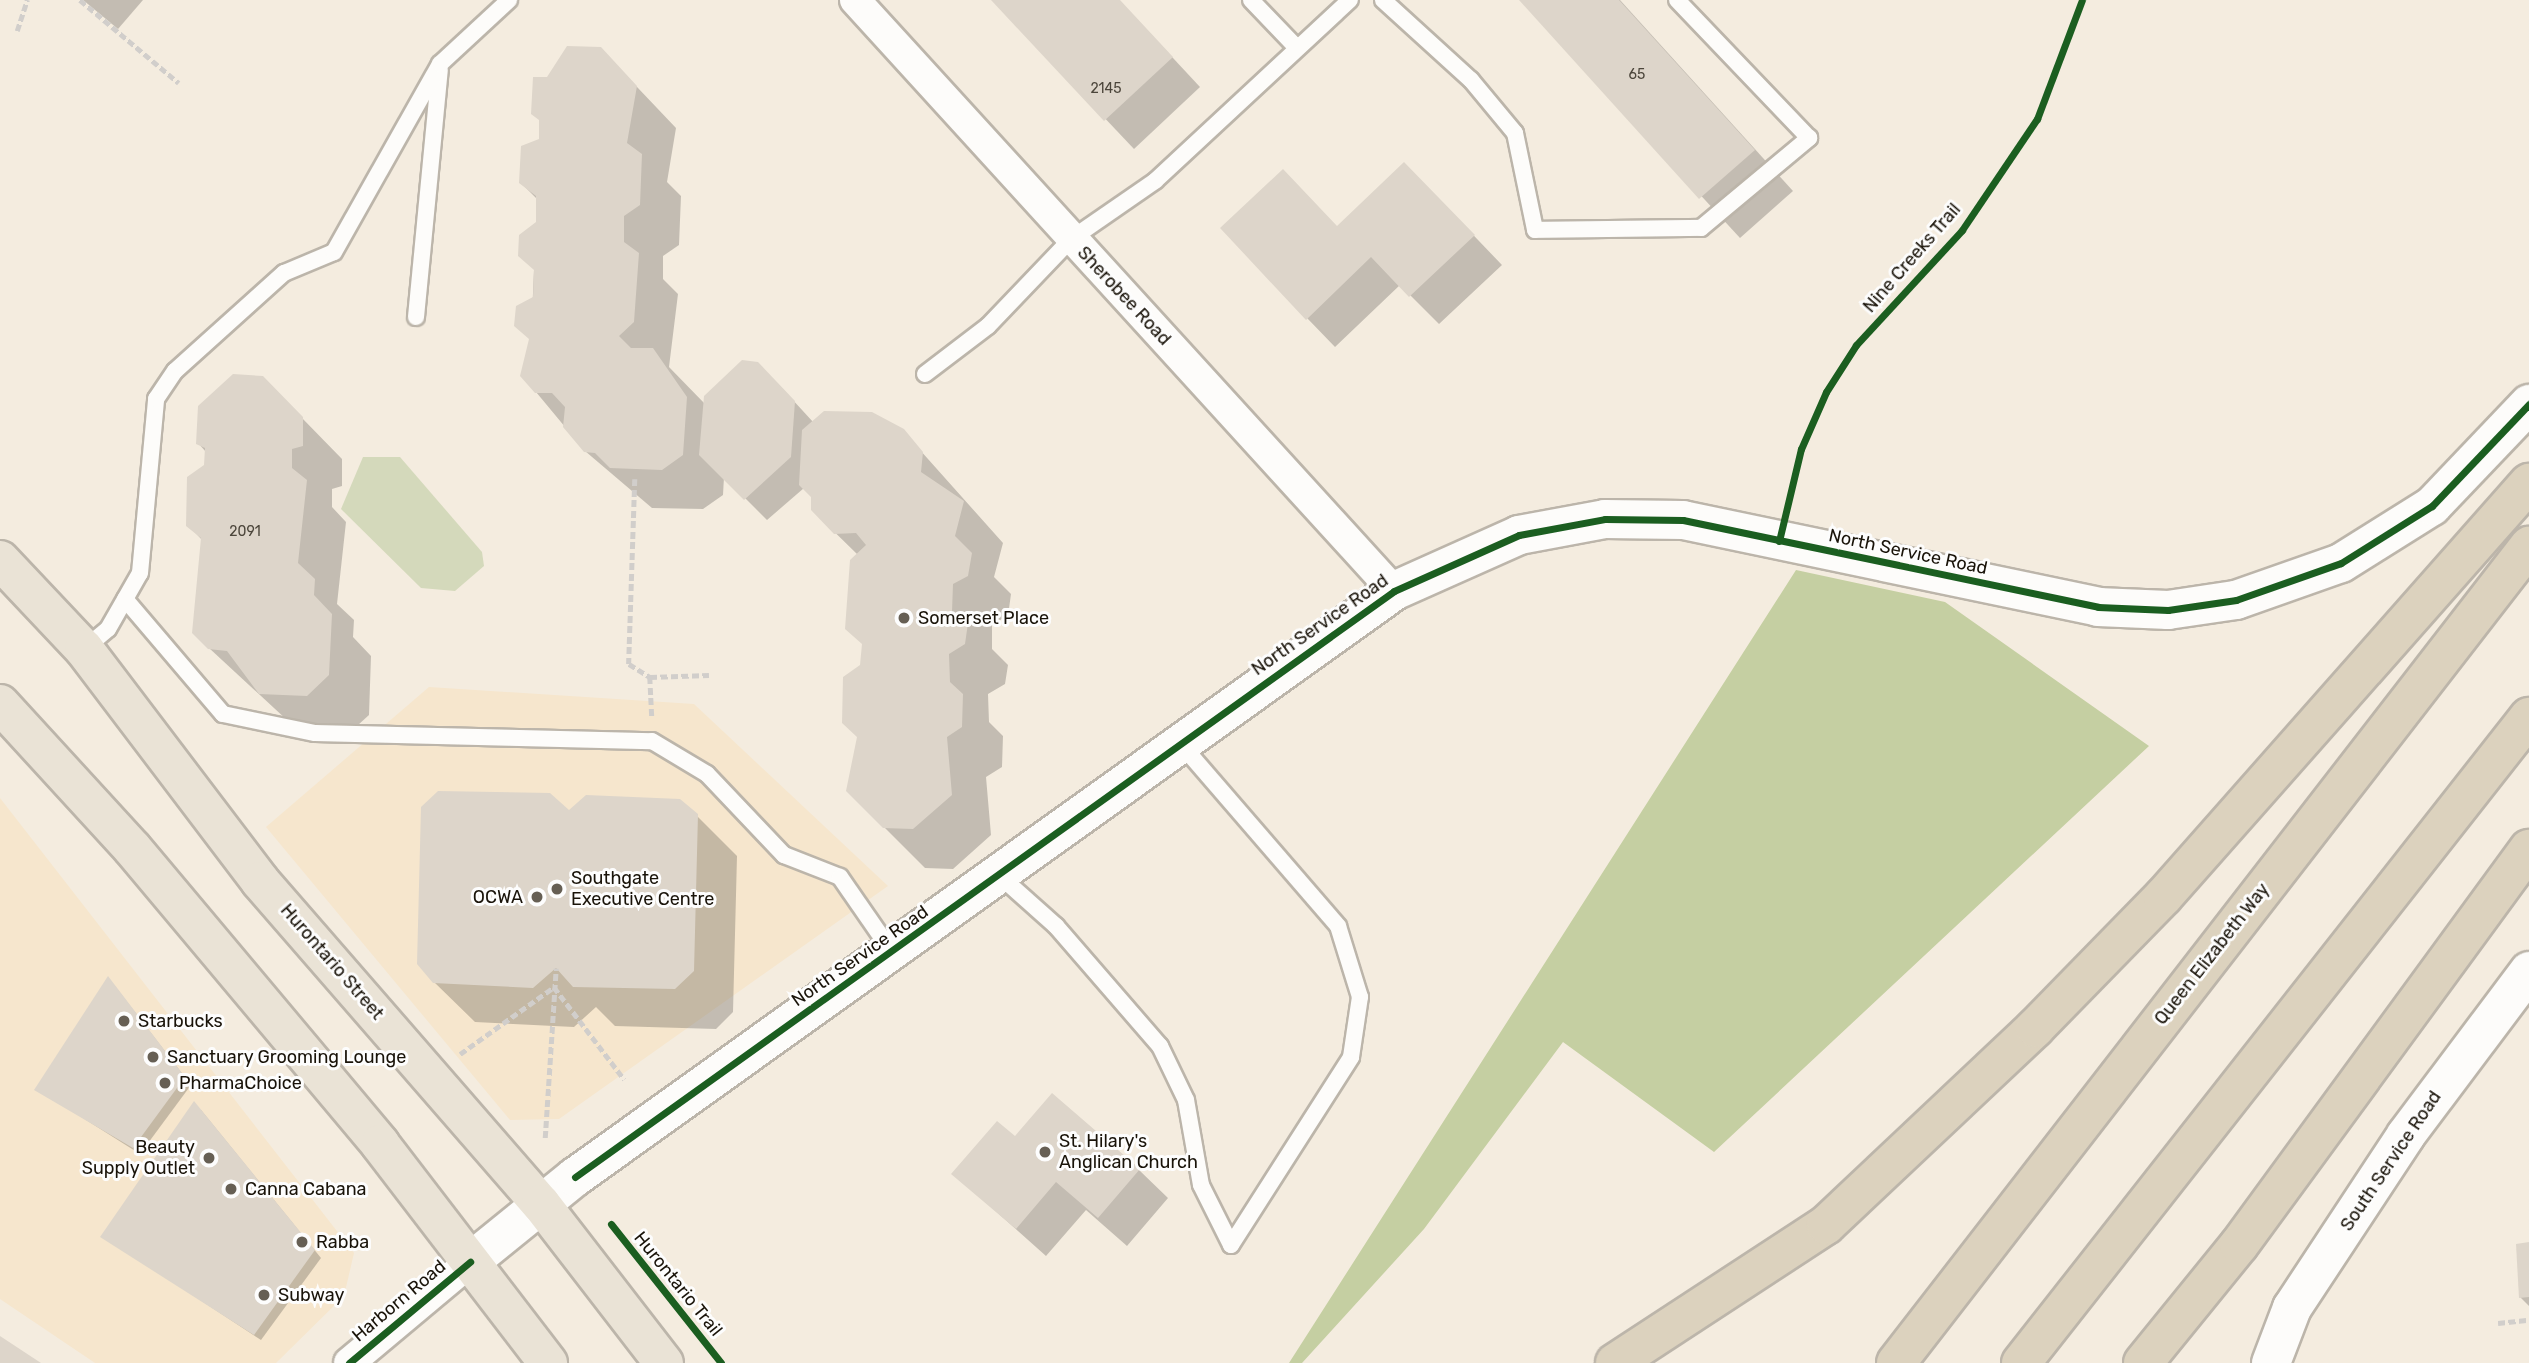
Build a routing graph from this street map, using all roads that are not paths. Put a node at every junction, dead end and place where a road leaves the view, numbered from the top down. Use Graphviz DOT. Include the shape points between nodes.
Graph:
graph roads {
  1 [pos="509,0"];
  2 [pos="855,0"];
  3 [pos="1251,0"];
  4 [pos="1350,0"];
  5 [pos="1383,0"];
  6 [pos="1677,0"];
  7 [pos="1297,48"];
  8 [pos="440,64"];
  9 [pos="1071,239"];
  10 [pos="416,317"];
  11 [pos="925,374"];
  12 [pos="2529,404"];
  13 [pos="2529,483"];
  14 [pos="2529,547"];
  15 [pos="0,560"];
  16 [pos="1394,591"];
  17 [pos="125,599"];
  18 [pos="84,649"];
  19 [pos="0,704"];
  20 [pos="2529,718"];
  21 [pos="1180,744"];
  22 [pos="2529,849"];
  23 [pos="1000,876"];
  24 [pos="892,952"];
  25 [pos="2529,971"];
  26 [pos="541,1204"];
  27 [pos="470,1262"];
  28 [pos="349,1363"];
  29 [pos="548,1363"];
  30 [pos="664,1363"];
  31 [pos="1615,1363"];
  32 [pos="1896,1363"];
  33 [pos="2021,1363"];
  34 [pos="2143,1363"];
  35 [pos="2271,1363"];
  1 -- 8 [label="lane"];
  2 -- 9 [label="street, Sherobee Road"];
  3 -- 7 [label="lane"];
  4 -- 7 [label="lane"];
  5 -- 6 [label="lane" via="1471,80 1515,133 1535,230 1701,228 1809,138"];
  7 -- 9 [label="lane" via="1155,181"];
  8 -- 10 [label="lane"];
  8 -- 17 [label="lane" via="334,251 284,273 175,372 156,399 140,573"];
  9 -- 11 [label="lane" via="988,327"];
  9 -- 16 [label="street, Sherobee Road"];
  12 -- 16 [label="street, North Service Road" via="2432,506 2341,563 2236,600 2168,610 2098,607 1683,520 1605,519 1519,535"];
  13 -- 31 [label="highway" via="2172,887 2035,1028 1826,1224"];
  14 -- 32 [label="highway, Queen Elizabeth Way"];
  15 -- 18 [label="main road, Hurontario Street"];
  16 -- 21 [label="street, North Service Road"];
  17 -- 18 [label="lane" via="108,629"];
  17 -- 24 [label="lane" via="223,714 315,733 652,741 707,774 784,855 840,877"];
  18 -- 26 [label="main road, Hurontario Street" via="260,881"];
  19 -- 27 [label="main road" via="132,848 380,1144"];
  20 -- 33 [label="highway"];
  21 -- 23 [label="street, North Service Road"];
  21 -- 23 [label="lane" via="1338,926 1360,997 1351,1057 1231,1245 1201,1185 1186,1100 1160,1046 1056,926"];
  22 -- 34 [label="highway" via="2239,1245"];
  23 -- 24 [label="street, North Service Road"];
  24 -- 26 [label="street, North Service Road"];
  25 -- 35 [label="street, South Service Road" via="2406,1135 2292,1308"];
  26 -- 27 [label="street, North Service Road"];
  26 -- 30 [label="main road, Hurontario Street"];
  27 -- 28 [label="street, Harborn Road"];
  27 -- 29 [label="main road"];
}
